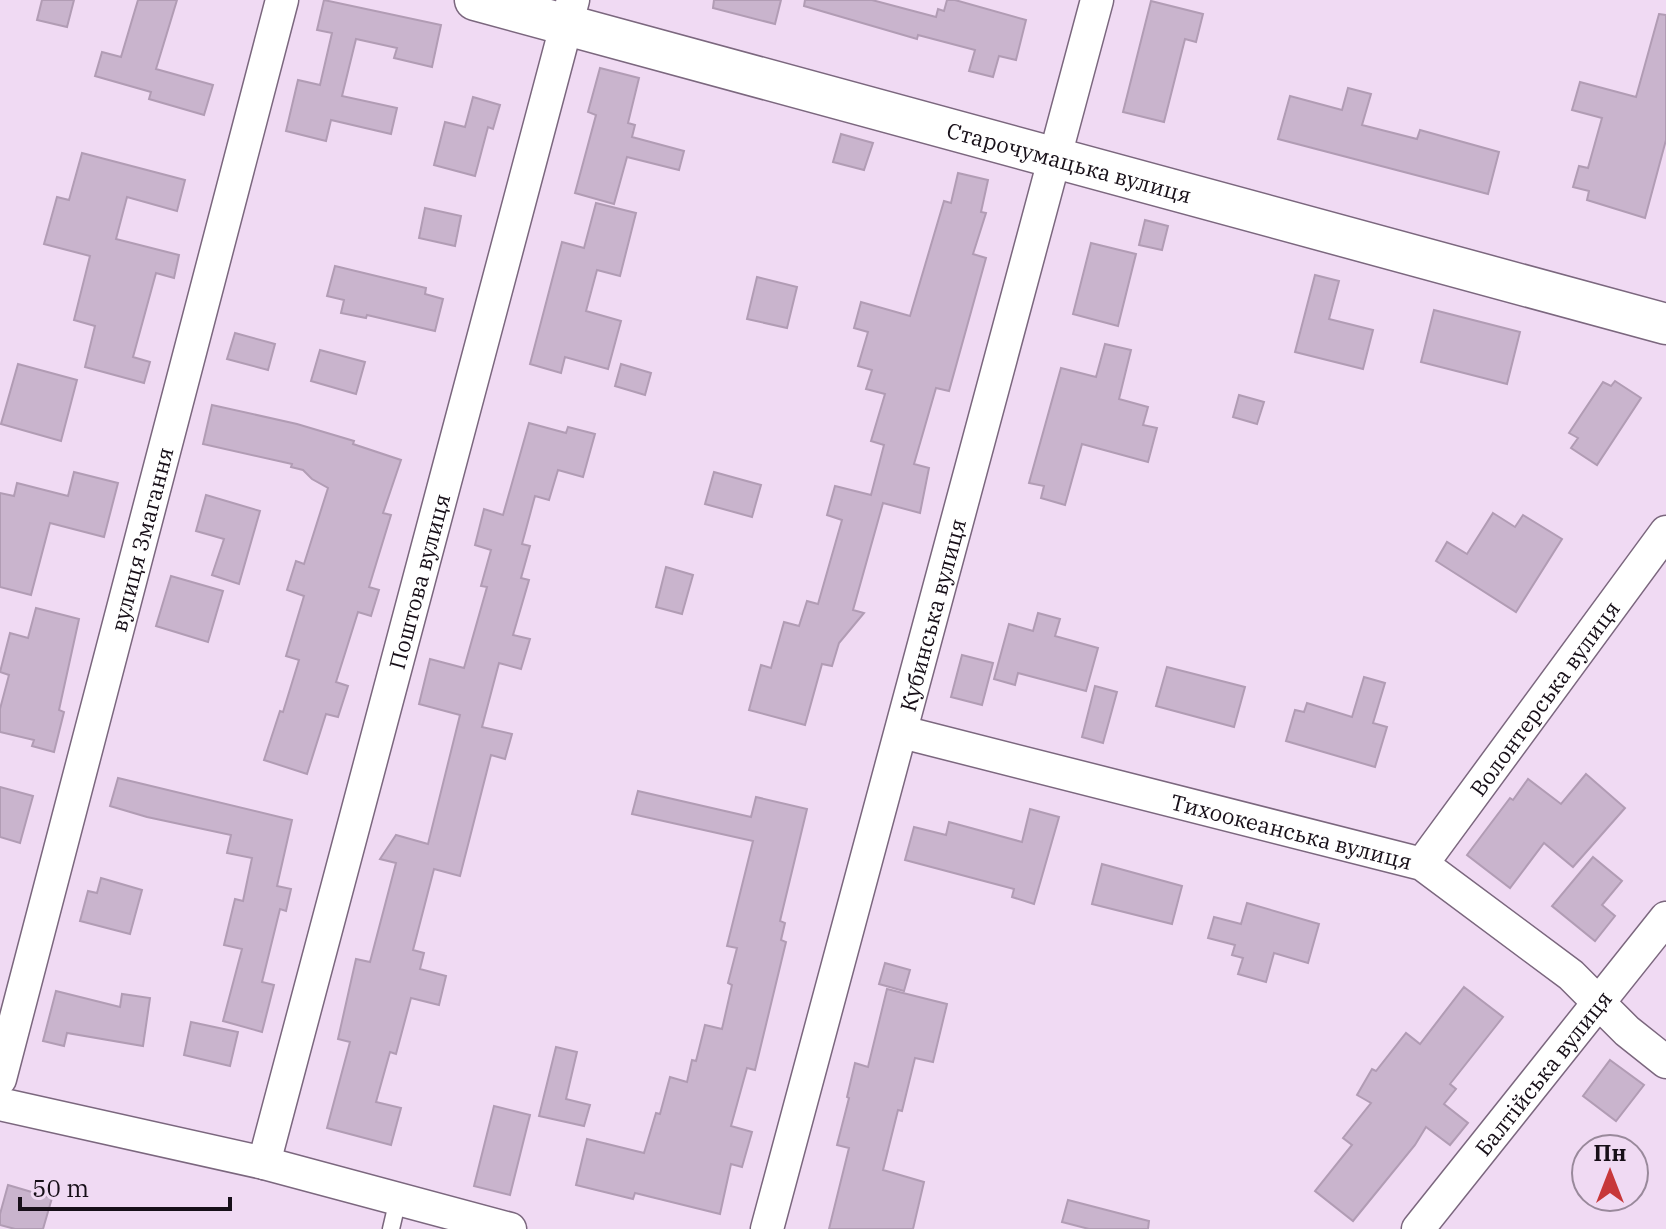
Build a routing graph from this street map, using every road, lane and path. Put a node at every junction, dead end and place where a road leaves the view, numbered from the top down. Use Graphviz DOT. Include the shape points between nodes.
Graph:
graph roads {
  1 [pos="282,0"];
  2 [pos="475,0"];
  3 [pos="1097,0"];
  4 [pos="570,13"];
  5 [pos="1056,159"];
  6 [pos="1665,319"];
  7 [pos="1666,532"];
  8 [pos="902,732"];
  9 [pos="1422,864"];
  10 [pos="1666,918"];
  11 [pos="1598,1002"];
  12 [pos="1666,1062"];
  13 [pos="0,1079"];
  14 [pos="0,1104"];
  15 [pos="264,1163"];
  16 [pos="394,1214"];
  17 [pos="510,1229"];
  18 [pos="767,1229"];
  19 [pos="1418,1229"];
  1 -- 13 [label="street, вулиця Змагання"];
  2 -- 4 [label="street, Старочумацька вулиця"];
  3 -- 5 [label="street, Кубинська вулиця"];
  4 -- 5 [label="street, Старочумацька вулиця"];
  4 -- 15 [label="street, Поштова вулиця"];
  5 -- 6 [label="street, Старочумацька вулиця"];
  5 -- 8 [label="street, Кубинська вулиця"];
  7 -- 9 [label="street, Волонтерська вулиця"];
  8 -- 9 [label="street, Тихоокеанська вулиця"];
  8 -- 18 [label="street, Кубинська вулиця"];
  9 -- 11 [label="street, Тихоокеанська вулиця" via="1571,975"];
  10 -- 11 [label="street, Балтійська вулиця"];
  11 -- 12 [label="street, Тихоокеанська вулиця"];
  11 -- 19 [label="street, Балтійська вулиця"];
  14 -- 15 [label="street"];
  15 -- 16 [label="street"];
  16 -- 17 [label="street"];
}
